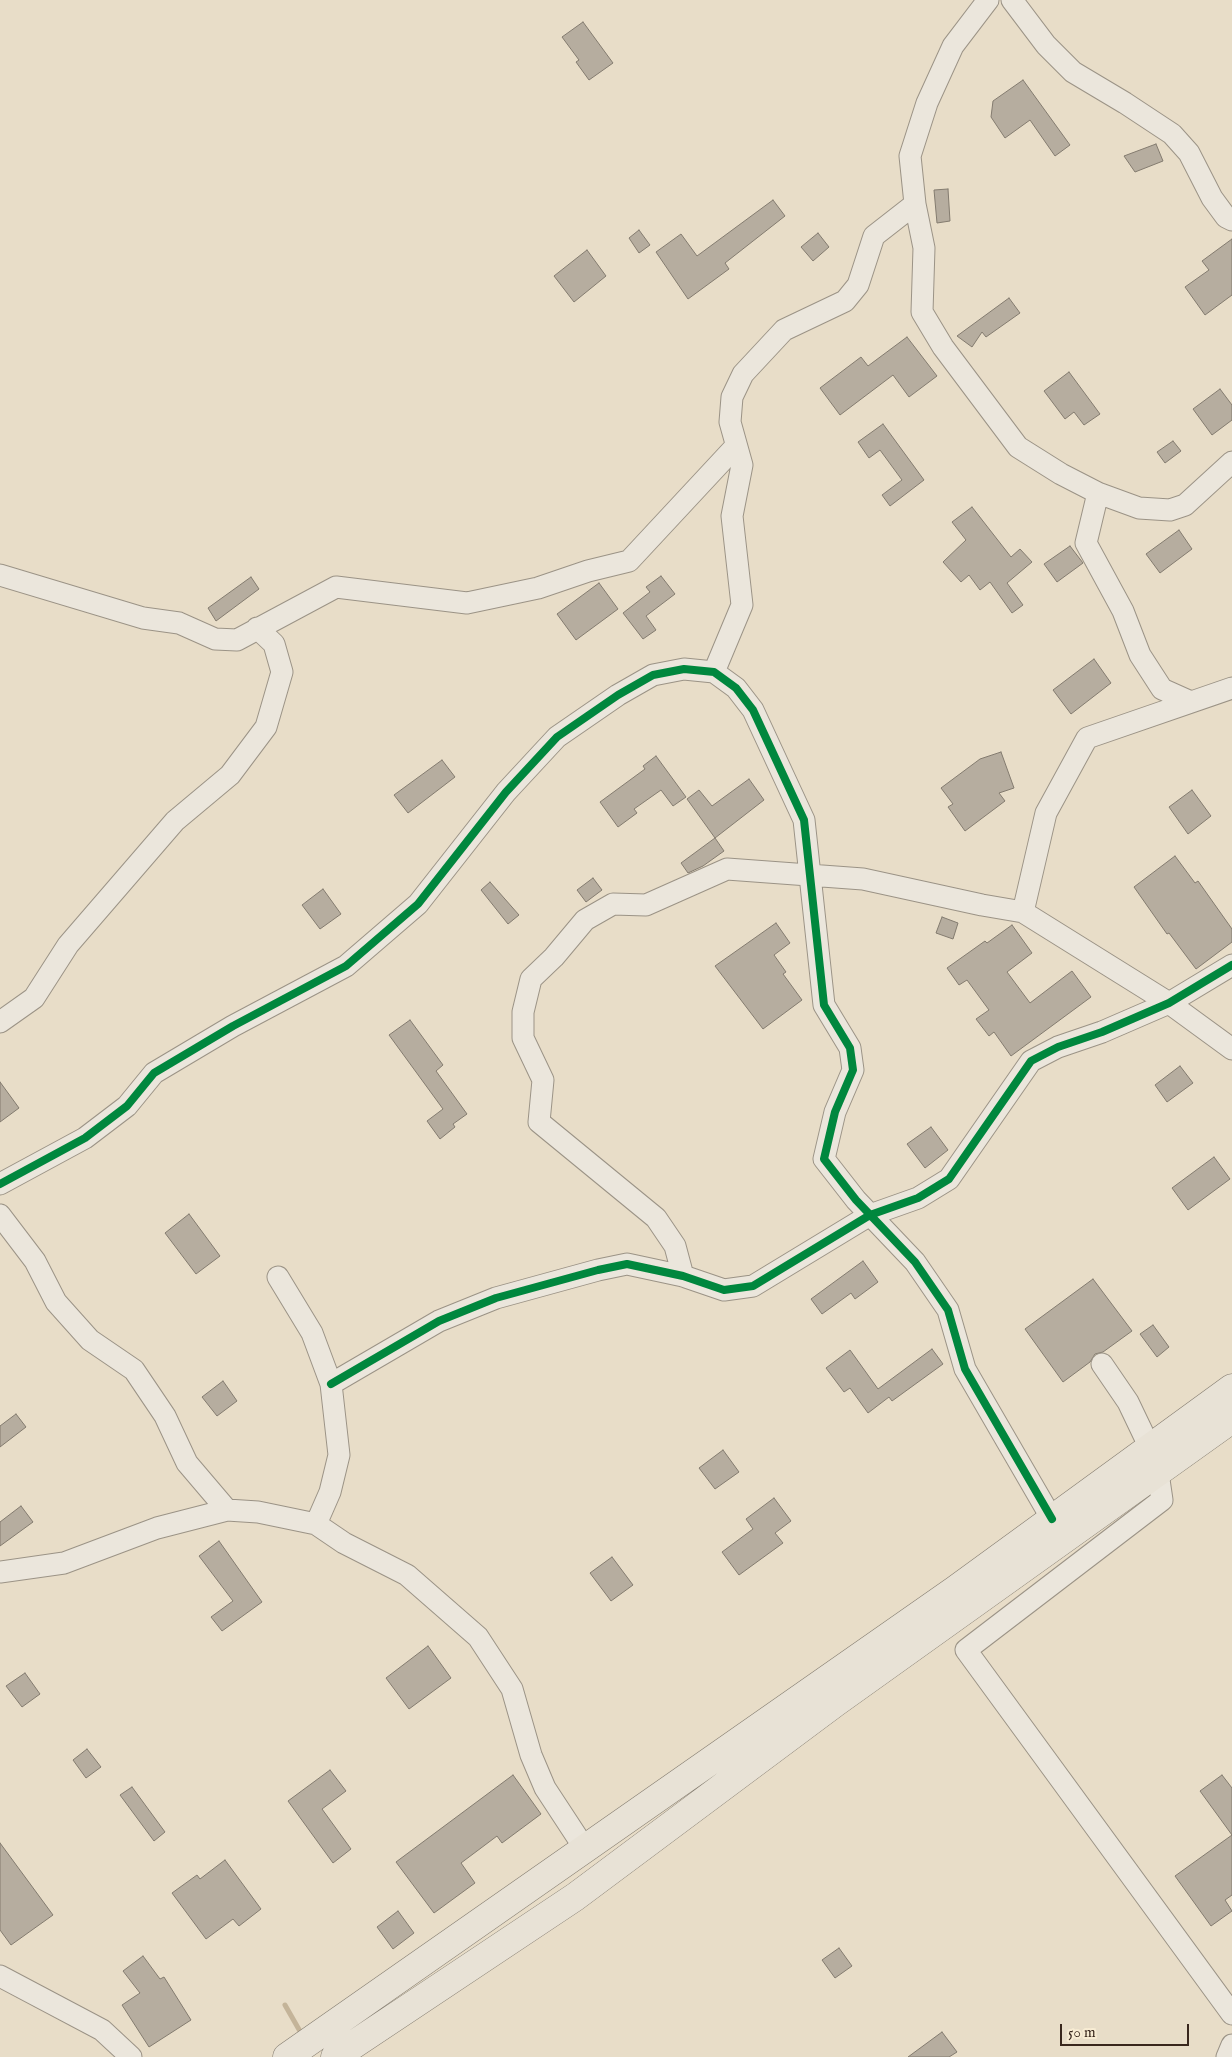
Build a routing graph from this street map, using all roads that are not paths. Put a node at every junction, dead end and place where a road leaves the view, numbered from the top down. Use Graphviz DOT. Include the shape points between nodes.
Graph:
graph roads {
  1 [pos="988,0"];
  2 [pos="1012,0"];
  3 [pos="915,204"];
  4 [pos="1232,220"];
  5 [pos="736,446"];
  6 [pos="1232,462"];
  7 [pos="1098,493"];
  8 [pos="0,575"];
  9 [pos="257,628"];
  10 [pos="714,672"];
  11 [pos="1232,688"];
  12 [pos="1191,702"];
  13 [pos="808,873"];
  14 [pos="1023,912"];
  15 [pos="1232,965"];
  16 [pos="1169,1003"];
  17 [pos="0,1022"];
  18 [pos="1232,1049"];
  19 [pos="0,1184"];
  20 [pos="0,1215"];
  21 [pos="870,1215"];
  22 [pos="683,1276"];
  23 [pos="278,1277"];
  24 [pos="1102,1364"];
  25 [pos="331,1384"];
  26 [pos="1232,1388"];
  27 [pos="1232,1419"];
  28 [pos="1159,1462"];
  29 [pos="227,1510"];
  30 [pos="1052,1519"];
  31 [pos="316,1524"];
  32 [pos="0,1572"];
  33 [pos="585,1848"];
  34 [pos="0,1976"];
  35 [pos="1232,2014"];
  36 [pos="1232,2045"];
  37 [pos="131,2057"];
  38 [pos="287,2057"];
  39 [pos="335,2057"];
  40 [pos="1227,2057"];
  1 -- 3 [label="street" via="953,46 927,103 910,156"];
  2 -- 4 [label="street" via="1046,45 1073,72 1172,134 1189,153 1212,198"];
  3 -- 5 [label="street" via="874,236 858,285 845,301 784,330 743,374 732,397 730,422"];
  3 -- 7 [label="street" via="924,248 922,312 942,347 1018,447"];
  5 -- 9 [label="street" via="629,561 538,588 467,602 336,587"];
  5 -- 10 [label="street" via="742,465 732,516 742,605"];
  6 -- 7 [label="street" via="1185,505 1170,510 1139,508"];
  7 -- 12 [label="street" via="1086,543 1123,612 1144,662 1162,689"];
  8 -- 9 [label="street" via="143,618 179,623 215,639 237,640"];
  9 -- 17 [label="street" via="274,644 282,672 266,727 230,775 174,821 68,945 34,998"];
  10 -- 13 [label="street" via="736,688 753,710 804,820"];
  10 -- 19 [label="street" via="684,669 653,676 618,695 557,737 506,792 418,904 346,966 233,1026 154,1073 127,1106 85,1138"];
  11 -- 12 [label="street"];
  12 -- 14 [label="street" via="1087,738 1046,813"];
  13 -- 14 [label="street" via="863,879"];
  13 -- 21 [label="street" via="824,1005 850,1048 853,1070 835,1112 824,1159"];
  13 -- 22 [label="street" via="728,868 646,905 613,904 585,920 554,957 530,979 523,1012 523,1038 543,1080 539,1122 656,1218 675,1246"];
  14 -- 16 [label="street"];
  15 -- 16 [label="street"];
  16 -- 18 [label="street"];
  16 -- 21 [label="street" via="1030,1061 949,1179 918,1198"];
  20 -- 29 [label="street" via="36,1261 56,1302 90,1340 134,1370 165,1416 187,1463"];
  21 -- 22 [label="street" via="753,1286 724,1290"];
  21 -- 30 [label="street" via="915,1262 948,1310 965,1369"];
  22 -- 25 [label="street" via="627,1264 496,1298 438,1321"];
  23 -- 25 [label="street" via="312,1333"];
  24 -- 28 [label="street" via="1128,1402"];
  25 -- 31 [label="street" via="339,1455 330,1492"];
  26 -- 28 [label="main road"];
  27 -- 28 [label="main road"];
  28 -- 30 [label="main road"];
  28 -- 35 [label="street" via="1162,1500 966,1650"];
  28 -- 39 [label="main road" via="575,1897"];
  29 -- 31 [label="street" via="258,1512"];
  29 -- 32 [label="street" via="157,1528 64,1563"];
  30 -- 33 [label="main road"];
  31 -- 33 [label="street" via="344,1543 407,1574 478,1637 512,1689 531,1755 545,1788"];
  33 -- 38 [label="main road"];
  34 -- 37 [label="street" via="102,2030"];
  36 -- 40 [label="street"];
}
